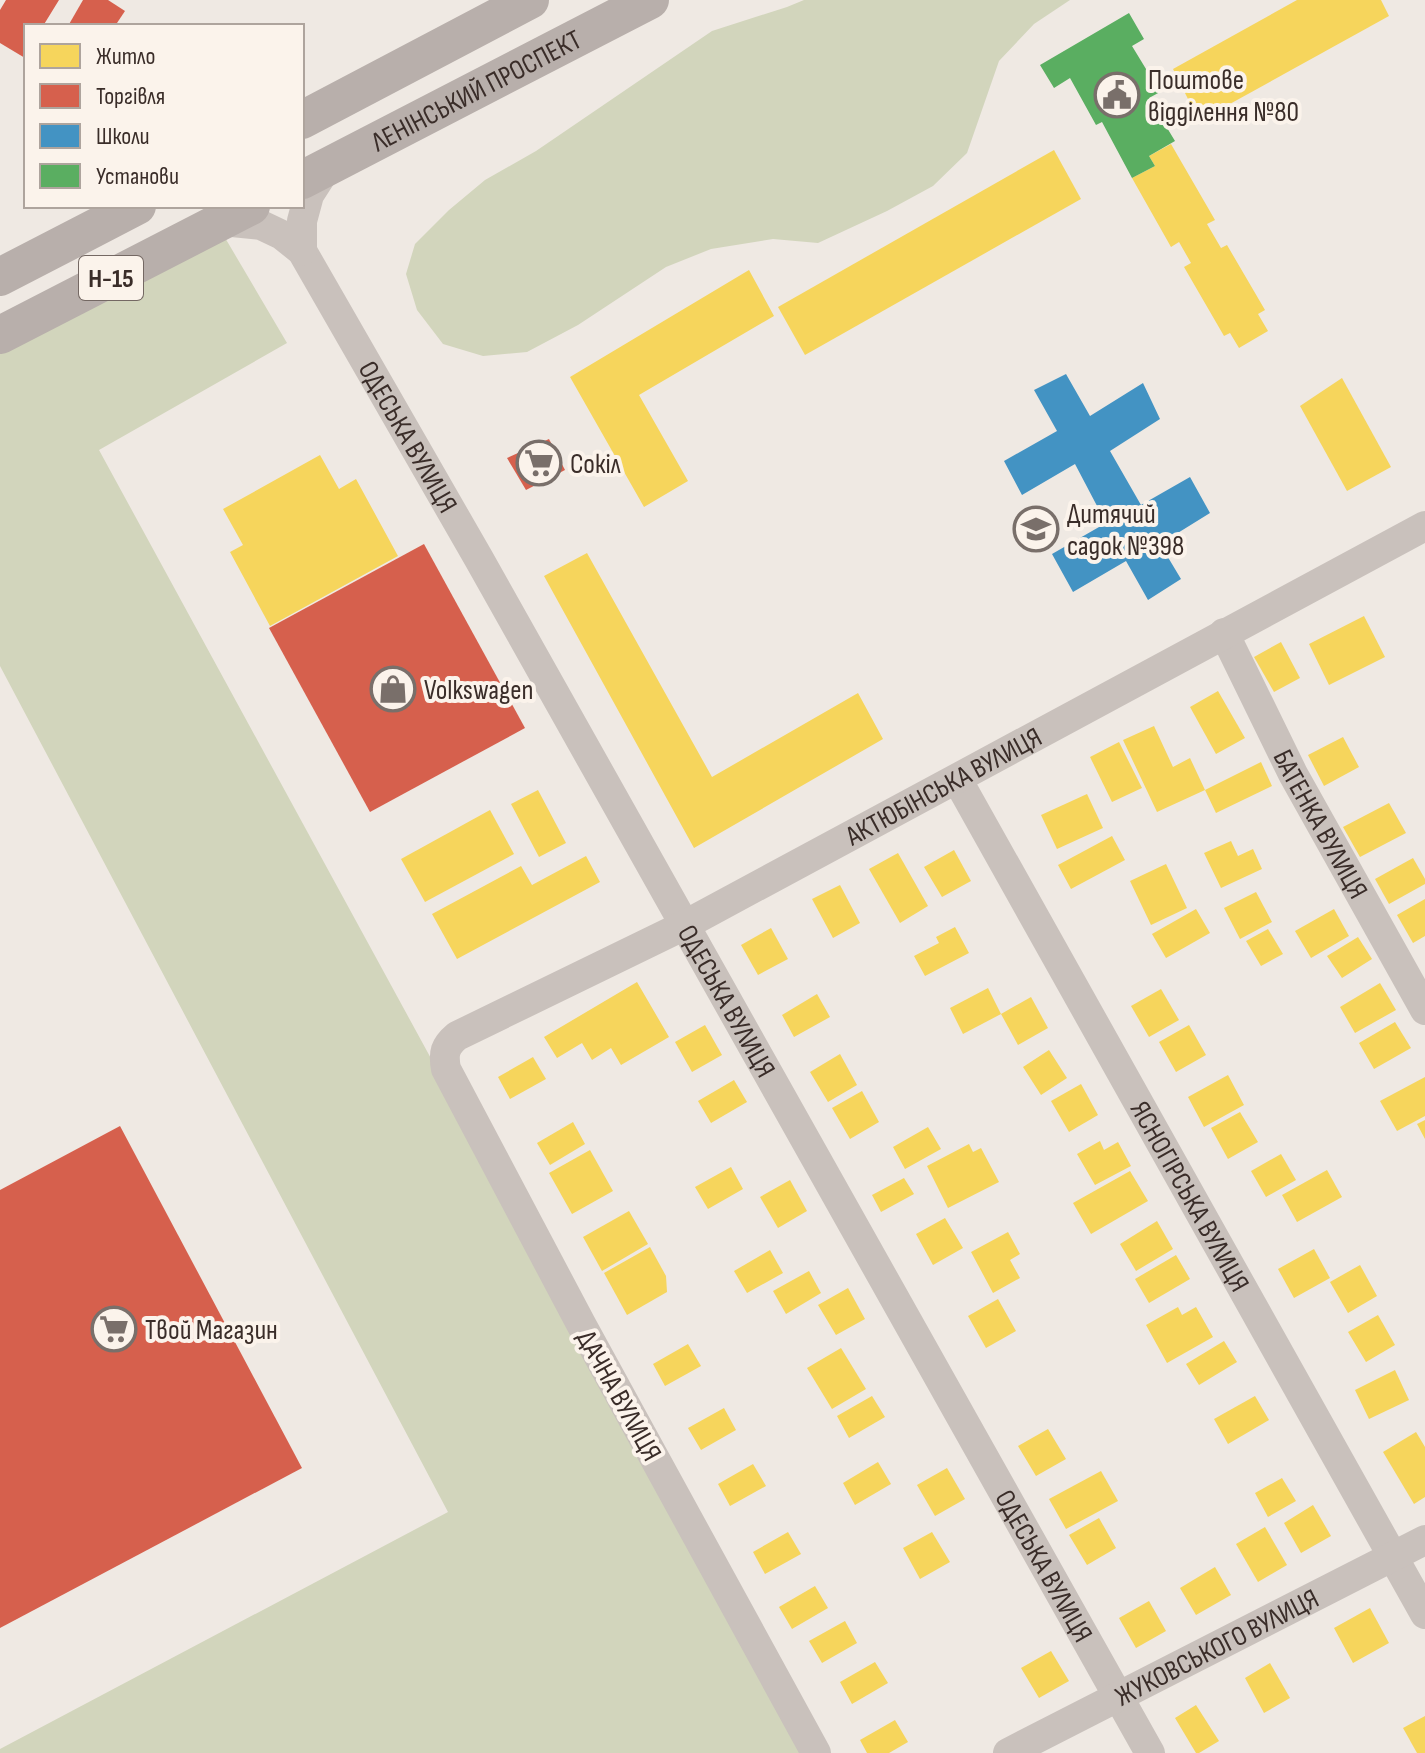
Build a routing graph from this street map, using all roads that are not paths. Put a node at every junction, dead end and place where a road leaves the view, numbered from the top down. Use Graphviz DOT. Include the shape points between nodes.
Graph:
graph roads {
  1 [pos="530,0"];
  2 [pos="650,0"];
  3 [pos="488,24"];
  4 [pos="514,70"];
  5 [pos="304,119"];
  6 [pos="315,173"];
  7 [pos="133,208"];
  8 [pos="236,213"];
  9 [pos="302,251"];
  10 [pos="0,277"];
  11 [pos="0,335"];
  12 [pos="1425,526"];
  13 [pos="1224,633"];
  14 [pos="957,779"];
  15 [pos="683,926"];
  16 [pos="1425,1010"];
  17 [pos="457,1036"];
  18 [pos="1425,1540"];
  19 [pos="1392,1557"];
  20 [pos="1425,1614"];
  21 [pos="1119,1697"];
  22 [pos="816,1753"];
  23 [pos="1008,1753"];
  24 [pos="1150,1753"];
  1 -- 3 [label="main road, ЛЕНІНСЬКИЙ ПРОСПЕКТ"];
  2 -- 4 [label="main road, ЛЕНІНСЬКИЙ ПРОСПЕКТ"];
  3 -- 4 [label="main road"];
  3 -- 5 [label="main road, ЛЕНІНСЬКИЙ ПРОСПЕКТ"];
  4 -- 6 [label="main road, ЛЕНІНСЬКИЙ ПРОСПЕКТ"];
  6 -- 9 [label="street" via="302,221"];
  7 -- 10 [label="main road, Н-15"];
  8 -- 9 [label="street, ОДЕСЬКА ВУЛИЦЯ"];
  8 -- 11 [label="main road, Н-15"];
  9 -- 15 [label="street, ОДЕСЬКА ВУЛИЦЯ"];
  12 -- 13 [label="street, АКТЮБІНСЬКА ВУЛИЦЯ"];
  13 -- 14 [label="street, АКТЮБІНСЬКА ВУЛИЦЯ"];
  13 -- 16 [label="street, БАТЕНКА ВУЛИЦЯ" via="1293,774"];
  14 -- 15 [label="street, АКТЮБІНСЬКА ВУЛИЦЯ"];
  14 -- 19 [label="street, ЯСНОГІРСЬКА ВУЛИЦЯ"];
  15 -- 17 [label="street, АКТЮБІНСЬКА ВУЛИЦЯ"];
  15 -- 21 [label="street, ОДЕСЬКА ВУЛИЦЯ"];
  17 -- 22 [label="street, ДАЧНА ВУЛИЦЯ" via="447,1045 446,1069"];
  18 -- 19 [label="street, ЖУКОВСЬКОГО ВУЛИЦЯ"];
  19 -- 20 [label="street, ЯСНОГІРСЬКА ВУЛИЦЯ"];
  19 -- 21 [label="street, ЖУКОВСЬКОГО ВУЛИЦЯ"];
  21 -- 23 [label="street, ЖУКОВСЬКОГО ВУЛИЦЯ"];
  21 -- 24 [label="street, ОДЕСЬКА ВУЛИЦЯ"];
}
